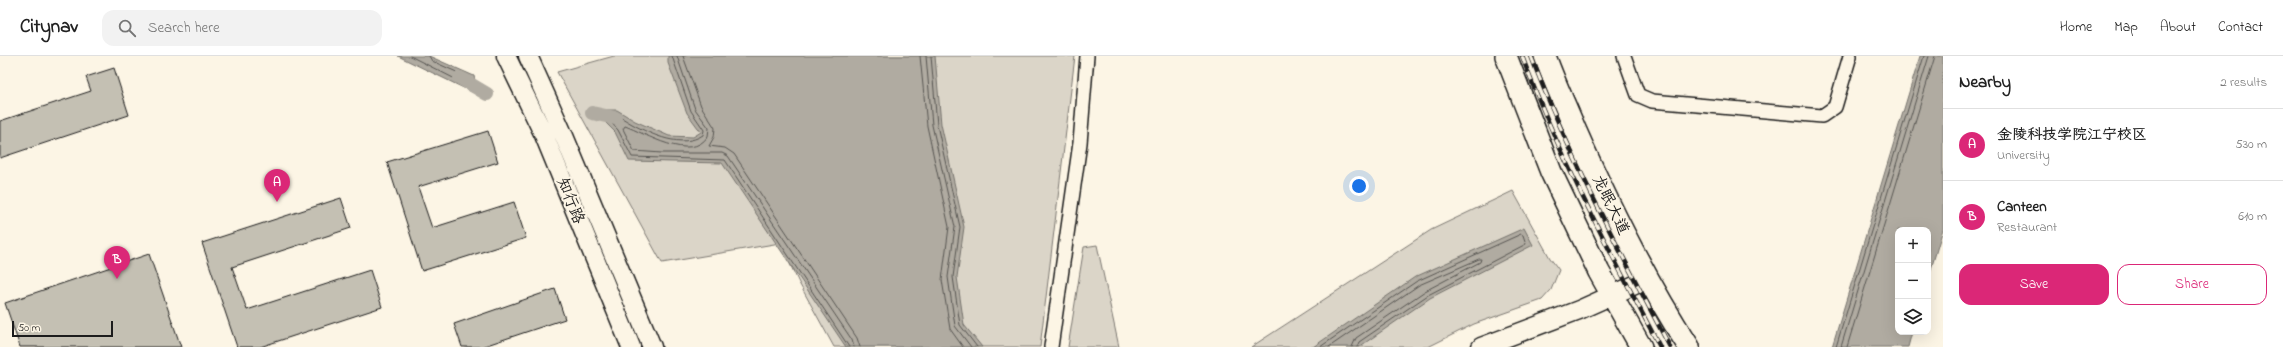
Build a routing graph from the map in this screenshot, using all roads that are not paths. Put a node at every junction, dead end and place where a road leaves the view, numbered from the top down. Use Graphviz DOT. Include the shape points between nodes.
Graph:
graph roads {
  1 [pos="506,56"];
  2 [pos="1087,56"];
  3 [pos="1506,56"];
  4 [pos="1545,56"];
  5 [pos="1624,56"];
  6 [pos="1850,56"];
  7 [pos="533,57"];
  8 [pos="1648,279"];
  9 [pos="1612,295"];
  10 [pos="631,347"];
  11 [pos="652,347"];
  12 [pos="1052,347"];
  13 [pos="1481,347"];
  14 [pos="1641,347"];
  15 [pos="1689,347"];
  1 -- 10 [label="street, 知行路" via="544,135"];
  2 -- 12 [label="street" via="1080,143"];
  3 -- 9 [label="main road" via="1552,172"];
  4 -- 8 [label="main road, 龙眠大道" via="1589,161"];
  5 -- 6 [label="street" via="1638,95 1652,101 1822,116 1835,107"];
  7 -- 11 [label="street, 知行路"];
  8 -- 9 [label="street"];
  8 -- 15 [label="main road, 龙眠大道"];
  9 -- 13 [label="street"];
  9 -- 14 [label="main road"];
}
